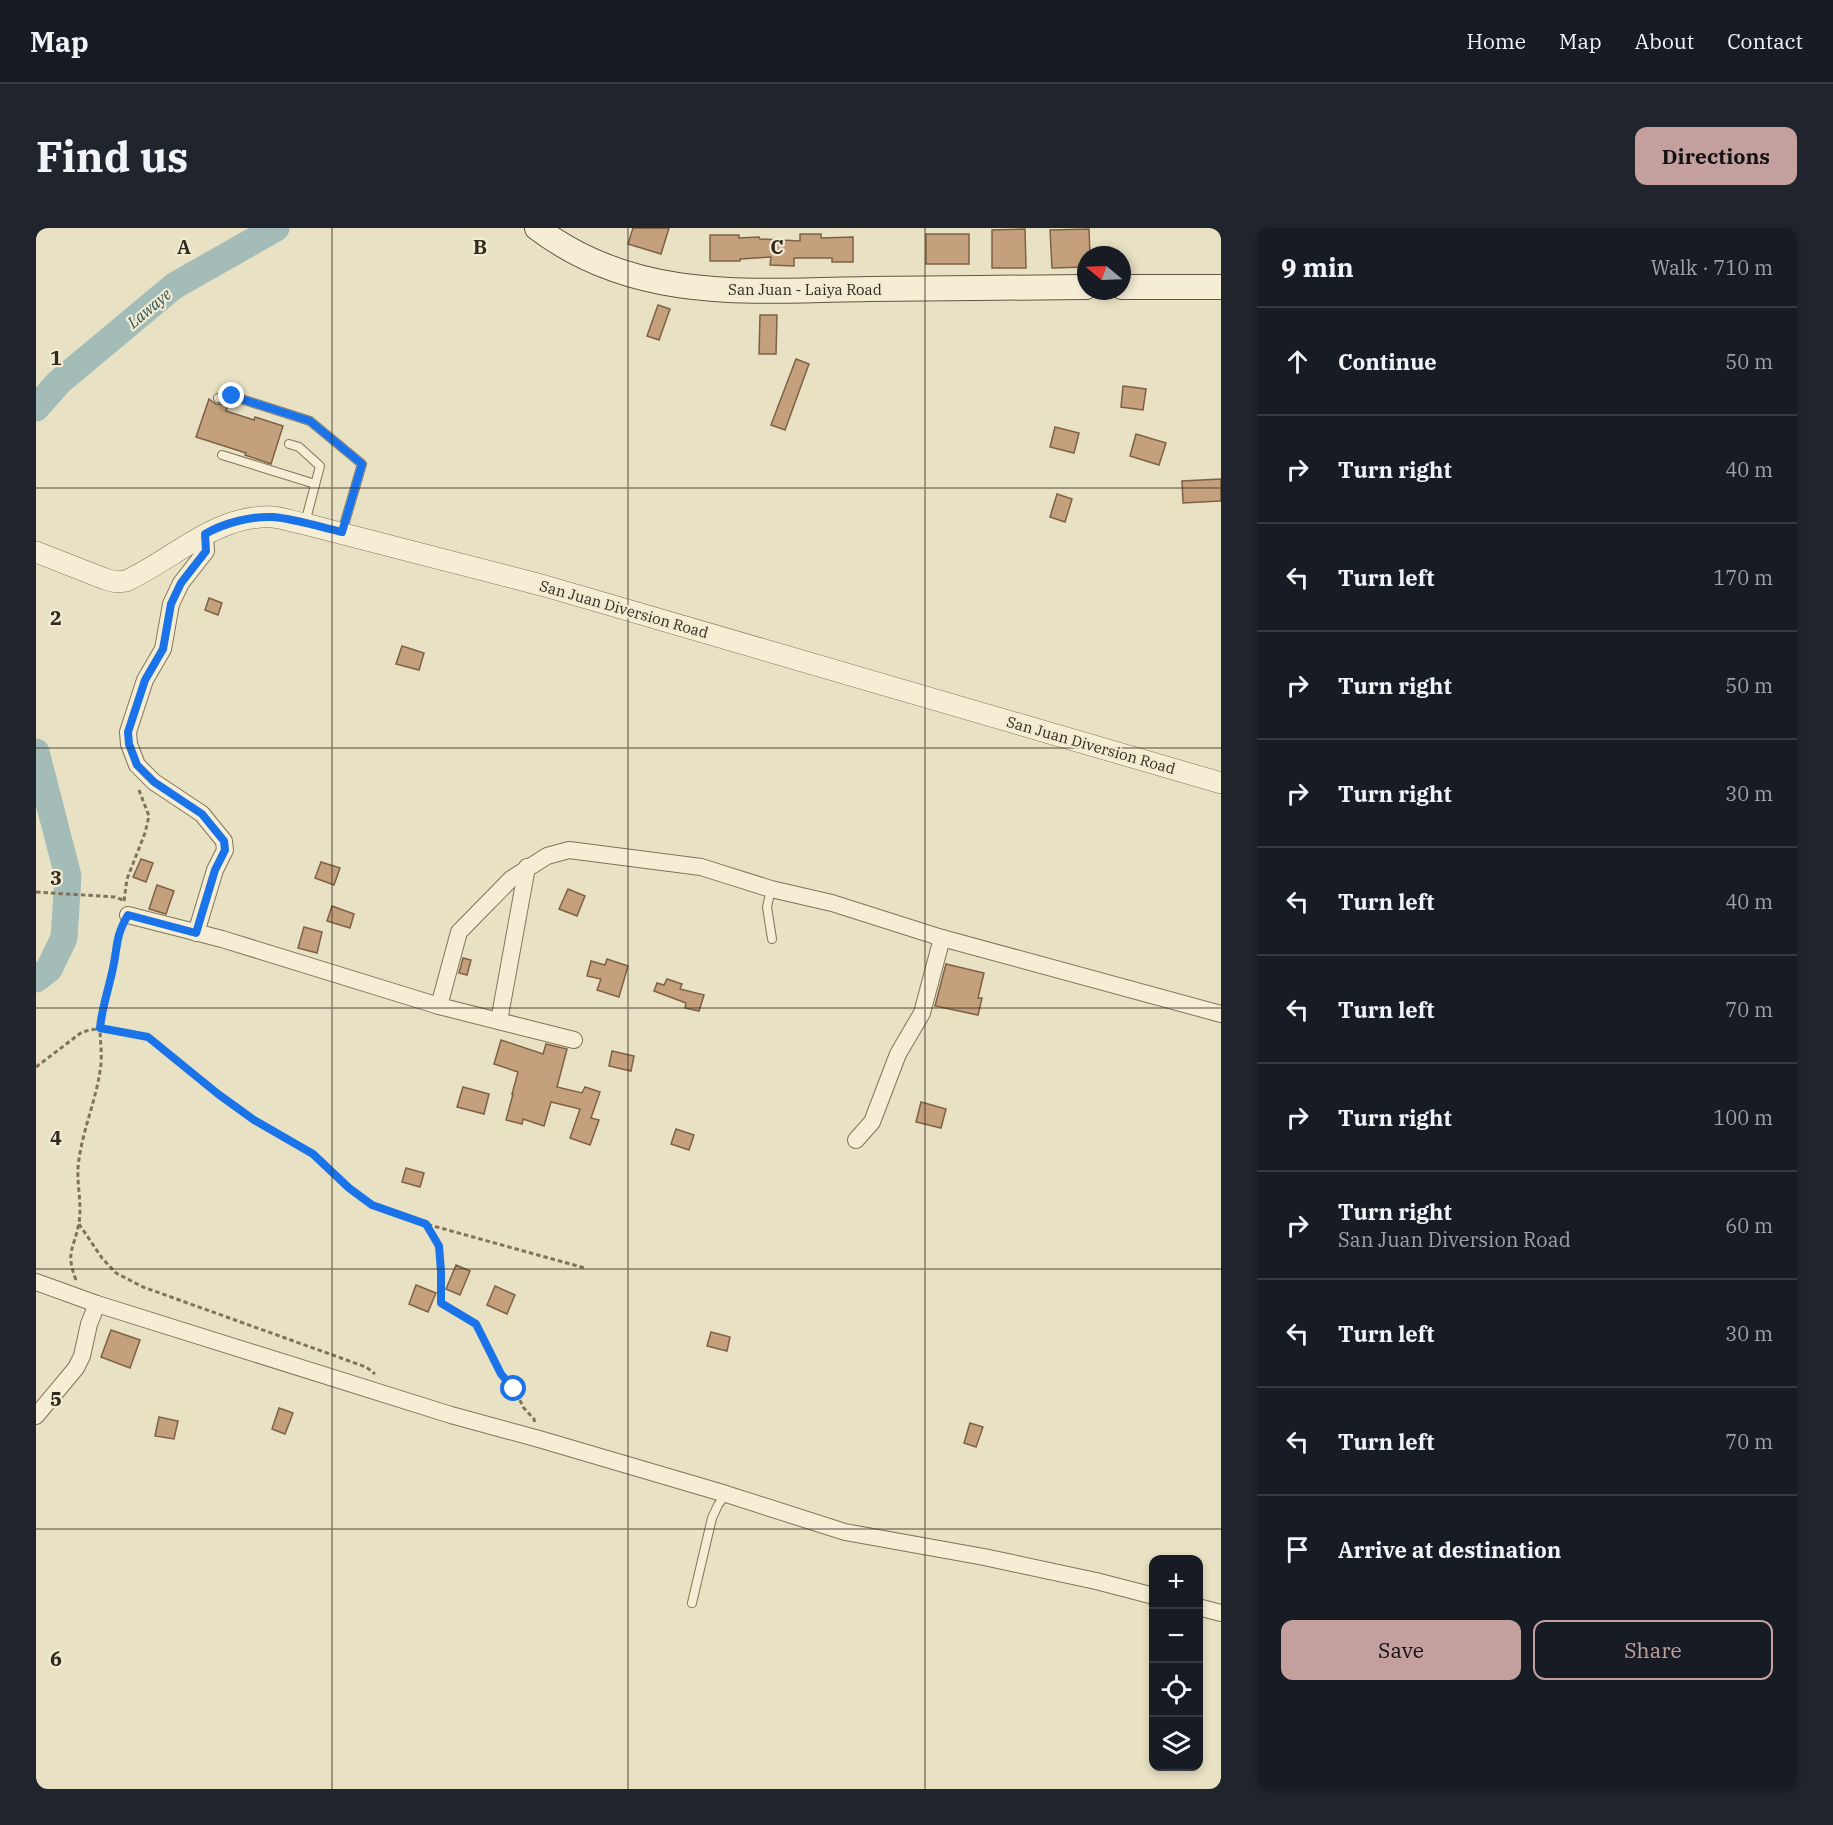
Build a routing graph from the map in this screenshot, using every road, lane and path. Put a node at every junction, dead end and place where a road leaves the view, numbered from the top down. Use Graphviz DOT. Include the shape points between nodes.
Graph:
graph roads {
  1 [pos="537,228"];
  2 [pos="1077,287"];
  3 [pos="1131,287"];
  4 [pos="1221,287"];
  5 [pos="218,398"];
  6 [pos="289,444"];
  7 [pos="222,455"];
  8 [pos="315,484"];
  9 [pos="305,524"];
  10 [pos="342,532"];
  11 [pos="205,534"];
  12 [pos="36,552"];
  13 [pos="1221,783"];
  14 [pos="139,789"];
  15 [pos="527,867"];
  16 [pos="771,889"];
  17 [pos="36,892"];
  18 [pos="128,915"];
  19 [pos="196,933"];
  20 [pos="942,938"];
  21 [pos="772,939"];
  22 [pos="439,1006"];
  23 [pos="1221,1014"];
  24 [pos="499,1021"];
  25 [pos="100,1028"];
  26 [pos="574,1040"];
  27 [pos="36,1067"];
  28 [pos="856,1140"];
  29 [pos="79,1224"];
  30 [pos="426,1224"];
  31 [pos="585,1268"];
  32 [pos="36,1282"];
  33 [pos="97,1304"];
  34 [pos="391,1395"];
  35 [pos="36,1416"];
  36 [pos="539,1439"];
  37 [pos="726,1494"];
  38 [pos="1149,1595"];
  39 [pos="692,1603"];
  40 [pos="1203,1608"];
  41 [pos="1221,1613"];
  1 -- 2 [label="main road, San Juan - Laiya Road" via="580,256 607,267 663,284 696,288 775,291"];
  3 -- 4 [label="main road"];
  5 -- 10 [label="lane" via="232,396 310,421 362,464"];
  6 -- 8 [label="lane" via="299,447 320,466"];
  7 -- 8 [label="lane"];
  8 -- 9 [label="lane"];
  9 -- 10 [label="street, San Juan Diversion Road"];
  9 -- 11 [label="street, San Juan Diversion Road" via="273,517 244,520"];
  10 -- 13 [label="street, San Juan Diversion Road" via="545,585"];
  11 -- 12 [label="street, San Juan Diversion Road" via="126,581 105,579"];
  11 -- 19 [label="street" via="206,551 181,583 171,604 163,649 145,680 128,732 137,765 154,782 202,814 224,841 225,850"];
  14 -- 17 [label="path" via="149,816 123,900"];
  15 -- 16 [label="street" via="569,850 701,867"];
  15 -- 22 [label="street" via="496,892 459,932"];
  15 -- 24 [label="street"];
  16 -- 20 [label="street" via="832,903"];
  16 -- 21 [label="lane" via="767,907"];
  18 -- 19 [label="street"];
  18 -- 25 [label="path" via="117,938"];
  19 -- 22 [label="street"];
  20 -- 23 [label="street"];
  20 -- 28 [label="street" via="922,1013 898,1054 872,1122"];
  22 -- 24 [label="street"];
  24 -- 26 [label="street"];
  25 -- 27 [label="path" via="82,1032"];
  25 -- 29 [label="path" via="101,1063 78,1169"];
  25 -- 30 [label="path" via="148,1037 254,1120 313,1154 372,1205"];
  29 -- 33 [label="path" via="70,1263 76,1280"];
  29 -- 34 [label="path" via="116,1273 143,1287 366,1367"];
  30 -- 31 [label="path"];
  30 -- 36 [label="path" via="439,1246 441,1303 476,1324 501,1374 534,1419"];
  32 -- 33 [label="street"];
  33 -- 34 [label="street"];
  33 -- 35 [label="street" via="76,1368"];
  34 -- 36 [label="street" via="451,1416"];
  36 -- 37 [label="street"];
  37 -- 38 [label="street" via="845,1532 984,1557"];
  37 -- 39 [label="lane" via="712,1518"];
  40 -- 41 [label="street"];
}
